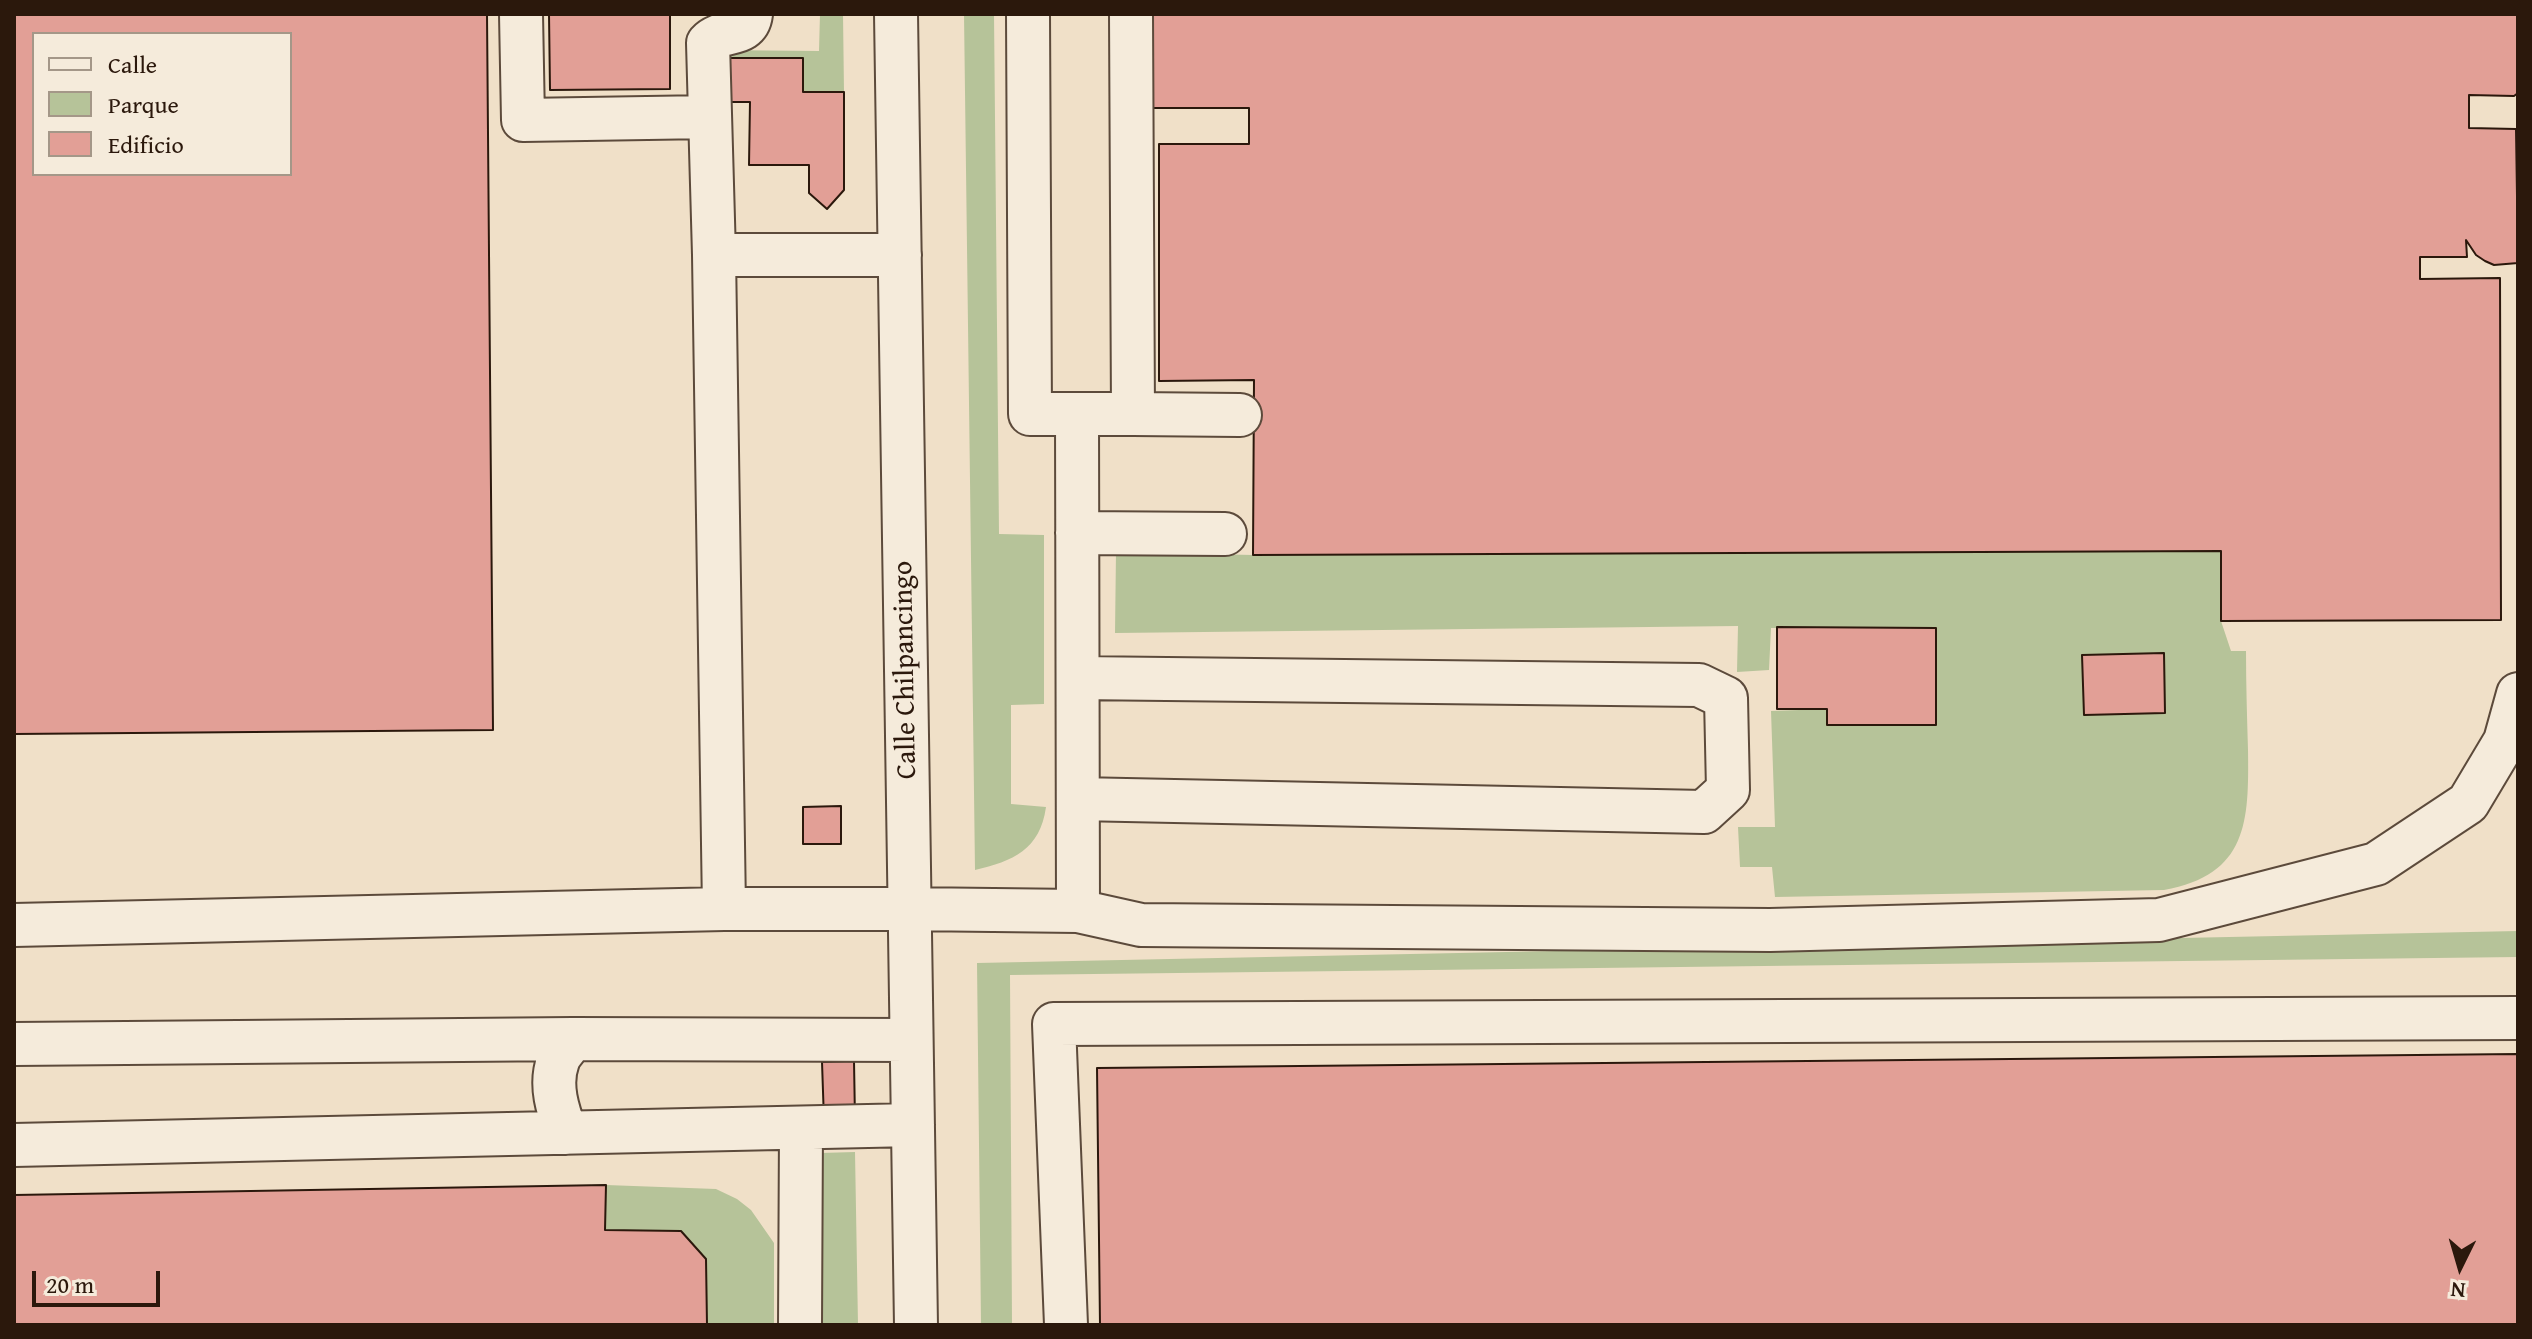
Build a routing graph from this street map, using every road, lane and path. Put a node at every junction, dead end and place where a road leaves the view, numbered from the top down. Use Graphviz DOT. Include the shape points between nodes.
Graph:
graph roads {
  1 [pos="521,14"];
  2 [pos="751,14"];
  3 [pos="896,14"];
  4 [pos="1028,14"];
  5 [pos="1131,14"];
  6 [pos="709,117"];
  7 [pos="714,255"];
  8 [pos="900,255"];
  9 [pos="1077,414"];
  10 [pos="1133,414"];
  11 [pos="1240,415"];
  12 [pos="1077,533"];
  13 [pos="1225,534"];
  14 [pos="1078,678"];
  15 [pos="2518,694"];
  16 [pos="1078,799"];
  17 [pos="724,909"];
  18 [pos="909,909"];
  19 [pos="1078,911"];
  20 [pos="14,925"];
  21 [pos="2518,1018"];
  22 [pos="573,1039"];
  23 [pos="911,1040"];
  24 [pos="14,1044"];
  25 [pos="913,1125"];
  26 [pos="801,1128"];
  27 [pos="566,1133"];
  28 [pos="14,1145"];
  29 [pos="800,1325"];
  30 [pos="916,1325"];
  31 [pos="1066,1325"];
  1 -- 6 [label="street" via="523,120"];
  2 -- 6 [label="street" via="744,29 710,39"];
  3 -- 8 [label="street, Calle Chilpancingo"];
  4 -- 9 [label="street" via="1030,414"];
  5 -- 10 [label="street"];
  6 -- 7 [label="street"];
  7 -- 8 [label="street"];
  7 -- 17 [label="street"];
  8 -- 18 [label="street, Calle Chilpancingo"];
  9 -- 10 [label="street"];
  9 -- 12 [label="street"];
  10 -- 11 [label="street"];
  12 -- 13 [label="street"];
  12 -- 14 [label="street"];
  14 -- 16 [label="street"];
  14 -- 16 [label="street" via="1699,685 1726,698 1728,790 1704,812"];
  15 -- 19 [label="street" via="2505,741 2468,803 2376,864 2159,920 1770,930 1204,926 1141,925"];
  16 -- 19 [label="street"];
  17 -- 18 [label="street"];
  17 -- 20 [label="street"];
  18 -- 19 [label="street"];
  18 -- 23 [label="street, Calle Chilpancingo"];
  21 -- 31 [label="street" via="1054,1024"];
  22 -- 23 [label="street"];
  22 -- 24 [label="street"];
  22 -- 27 [label="street" via="558,1060 554,1085"];
  23 -- 25 [label="street, Calle Chilpancingo"];
  25 -- 26 [label="street"];
  25 -- 30 [label="street, Calle Chilpancingo"];
  26 -- 27 [label="street"];
  26 -- 29 [label="street"];
  27 -- 28 [label="street"];
}
